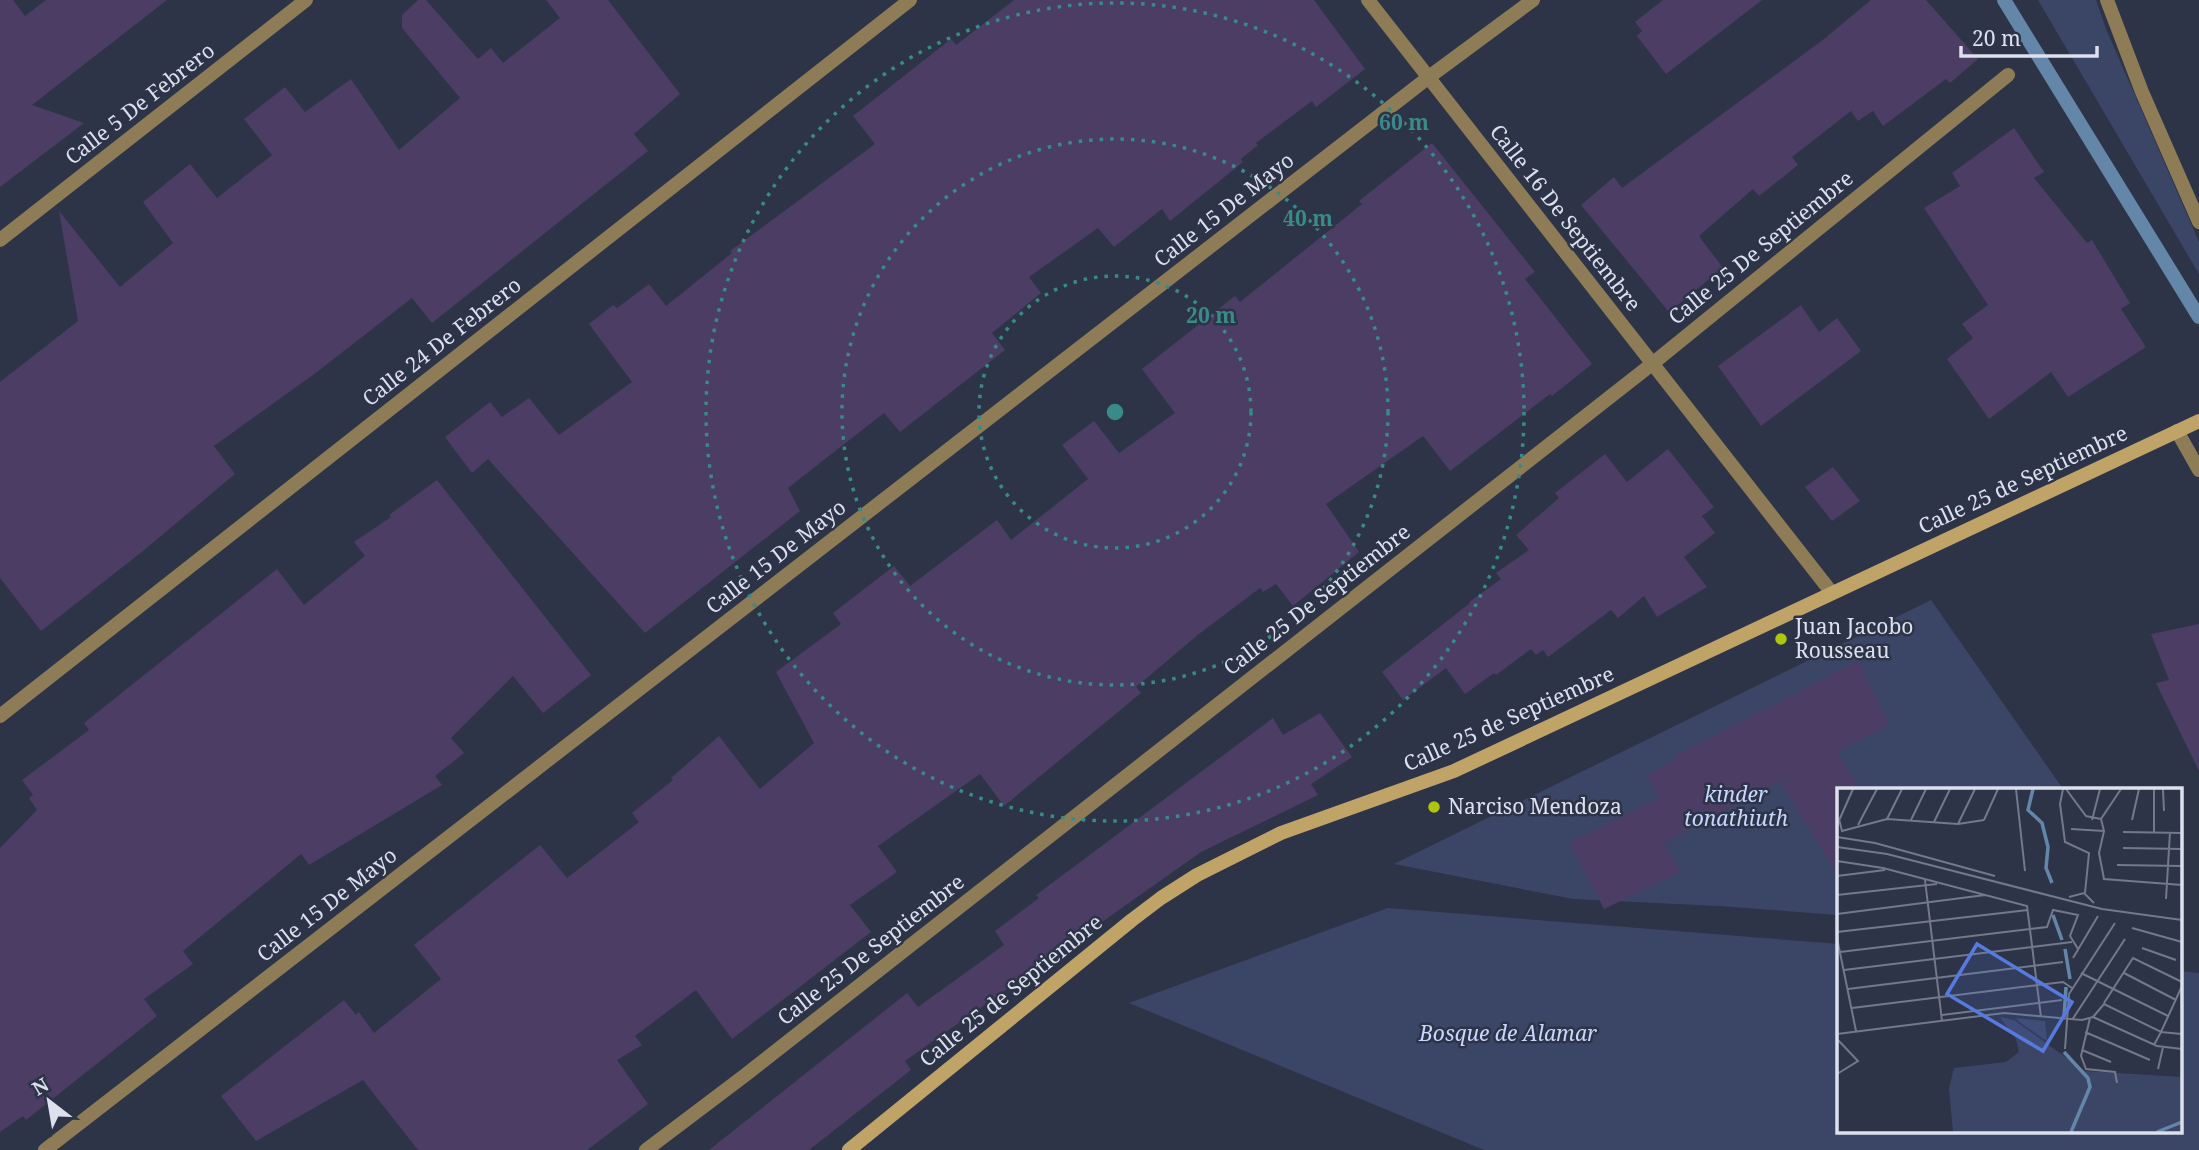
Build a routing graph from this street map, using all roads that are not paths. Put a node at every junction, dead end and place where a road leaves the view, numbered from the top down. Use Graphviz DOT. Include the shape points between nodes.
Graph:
graph roads {
  1 [pos="306,0"];
  2 [pos="910,0"];
  3 [pos="1368,0"];
  4 [pos="1533,0"];
  5 [pos="2107,0"];
  6 [pos="2008,75"];
  7 [pos="1429,77"];
  8 [pos="2199,222"];
  9 [pos="0,240"];
  10 [pos="1652,363"];
  11 [pos="2199,421"];
  12 [pos="2177,431"];
  13 [pos="2199,470"];
  14 [pos="1832,593"];
  15 [pos="0,716"];
  16 [pos="46,1150"];
  17 [pos="646,1150"];
  18 [pos="849,1150"];
  1 -- 9 [label="street, Calle 5 De Febrero"];
  2 -- 15 [label="street, Calle 24 De Febrero"];
  3 -- 7 [label="street, Calle 16 De Septiembre"];
  4 -- 7 [label="street, Calle 15 De Mayo"];
  5 -- 8 [label="street"];
  6 -- 10 [label="street, Calle 25 De Septiembre"];
  7 -- 10 [label="street, Calle 16 De Septiembre"];
  7 -- 16 [label="street, Calle 15 De Mayo"];
  10 -- 14 [label="street, Calle 16 De Septiembre"];
  10 -- 17 [label="street, Calle 25 De Septiembre"];
  11 -- 12 [label="main road, Calle 25 de Septiembre"];
  12 -- 13 [label="street"];
  12 -- 14 [label="main road, Calle 25 de Septiembre"];
  14 -- 18 [label="main road, Calle 25 de Septiembre" via="1454,771 1281,833 1197,875 1132,920"];
}
